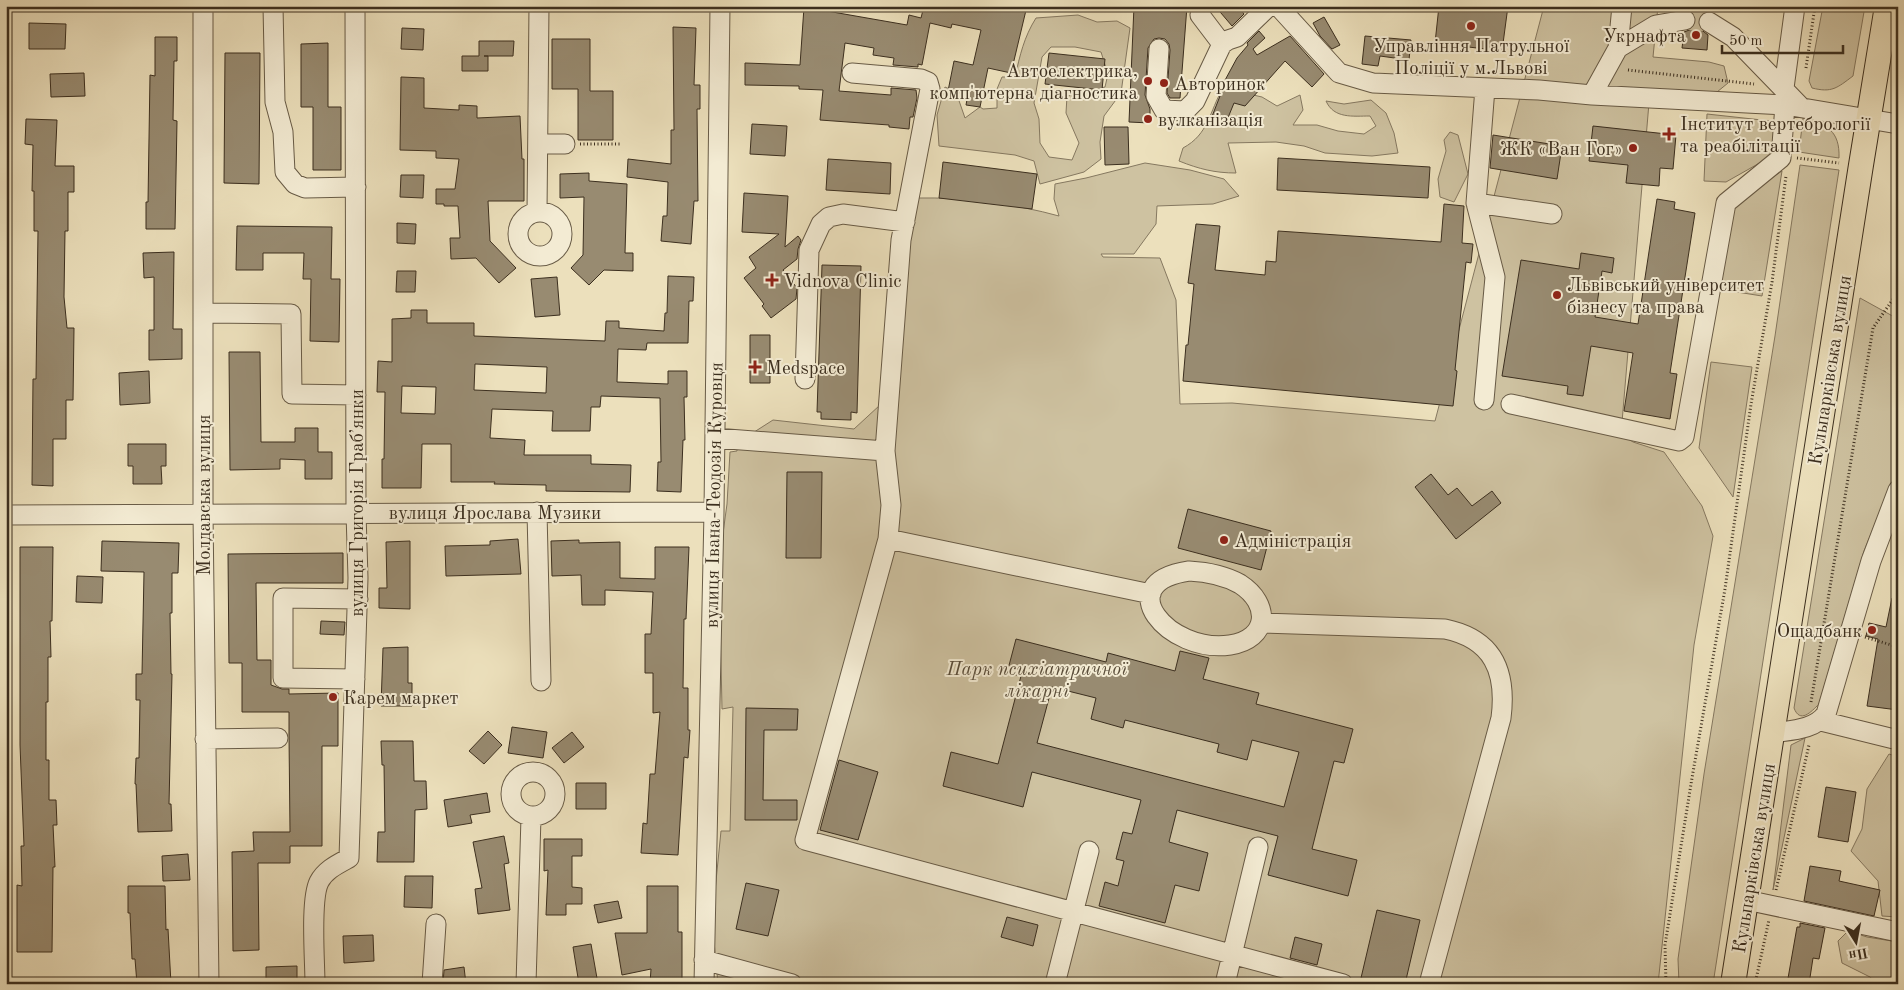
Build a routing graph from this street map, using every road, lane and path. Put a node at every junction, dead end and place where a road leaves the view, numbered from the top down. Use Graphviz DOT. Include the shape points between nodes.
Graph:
graph roads {
  1 [pos="203,6"];
  2 [pos="273,6"];
  3 [pos="355,6"];
  4 [pos="539,6"];
  5 [pos="720,6"];
  6 [pos="1269,6"];
  7 [pos="1278,6"];
  8 [pos="1622,6"];
  9 [pos="1795,6"];
  10 [pos="1815,6"];
  11 [pos="1887,6"];
  12 [pos="1200,14"];
  13 [pos="1685,20"];
  14 [pos="1709,22"];
  15 [pos="1222,44"];
  16 [pos="1618,48"];
  17 [pos="1160,49"];
  18 [pos="1628,70"];
  19 [pos="1805,72"];
  20 [pos="852,73"];
  21 [pos="1759,85"];
  22 [pos="1485,88"];
  23 [pos="1592,95"];
  24 [pos="1790,100"];
  25 [pos="1869,120"];
  26 [pos="1898,124"];
  27 [pos="538,144"];
  28 [pos="565,144"];
  29 [pos="620,144"];
  30 [pos="1789,157"];
  31 [pos="1839,163"];
  32 [pos="1787,171"];
  33 [pos="356,187"];
  34 [pos="1476,203"];
  35 [pos="537,212"];
  36 [pos="1552,214"];
  37 [pos="905,222"];
  38 [pos="1898,292"];
  39 [pos="203,313"];
  40 [pos="805,379"];
  41 [pos="356,395"];
  42 [pos="1484,400"];
  43 [pos="1511,404"];
  44 [pos="715,438"];
  45 [pos="885,451"];
  46 [pos="1898,490"];
  47 [pos="537,512"];
  48 [pos="714,512"];
  49 [pos="356,513"];
  50 [pos="6,514"];
  51 [pos="203,514"];
  52 [pos="888,539"];
  53 [pos="1151,594"];
  54 [pos="358,599"];
  55 [pos="1262,623"];
  56 [pos="1849,633"];
  57 [pos="1898,646"];
  58 [pos="355,679"];
  59 [pos="541,681"];
  60 [pos="1811,698"];
  61 [pos="1821,721"];
  62 [pos="1773,733"];
  63 [pos="1810,737"];
  64 [pos="206,738"];
  65 [pos="278,738"];
  66 [pos="1898,740"];
  67 [pos="531,817"];
  68 [pos="1258,847"];
  69 [pos="1089,851"];
  70 [pos="1746,900"];
  71 [pos="1772,906"];
  72 [pos="1073,912"];
  73 [pos="436,924"];
  74 [pos="1898,932"];
  75 [pos="1232,953"];
  76 [pos="704,960"];
  77 [pos="209,984"];
  78 [pos="315,984"];
  79 [pos="432,984"];
  80 [pos="526,984"];
  81 [pos="704,984"];
  82 [pos="792,984"];
  83 [pos="1055,984"];
  84 [pos="1225,984"];
  85 [pos="1343,984"];
  86 [pos="1429,984"];
  87 [pos="1666,984"];
  88 [pos="1733,984"];
  89 [pos="1755,984"];
  1 -- 39 [label="street, Молдавська вулиця"];
  2 -- 33 [label="street" via="275,102 283,132 285,172 295,184 305,188"];
  3 -- 33 [label="street, вулиця Григорія Грабʼянки"];
  4 -- 27 [label="street"];
  5 -- 44 [label="street, вулиця Івана-Теодозія Куровця"];
  6 -- 15 [label="street" via="1237,37"];
  7 -- 22 [label="street" via="1339,73 1373,83"];
  8 -- 16 [label="street"];
  9 -- 24 [label="street"];
  10 -- 19 [label="path"];
  11 -- 25 [label="main road, Кульпарківська вулиця"];
  12 -- 15 [label="street"];
  13 -- 16 [label="street" via="1656,25"];
  14 -- 24 [label="street" via="1733,37"];
  15 -- 17 [label="street" via="1195,101 1185,111 1164,110 1156,96"];
  16 -- 23 [label="street"];
  18 -- 21 [label="path"];
  20 -- 37 [label="street" via="928,82 930,89"];
  22 -- 23 [label="street"];
  22 -- 34 [label="street"];
  23 -- 24 [label="street"];
  24 -- 25 [label="street"];
  24 -- 43 [label="street" via="1781,158 1726,203 1684,437 1679,441"];
  25 -- 26 [label="street"];
  25 -- 62 [label="main road, Кульпарківська вулиця"];
  27 -- 28 [label="street"];
  27 -- 35 [label="street"];
  28 -- 29 [label="path"];
  30 -- 31 [label="path"];
  32 -- 87 [label="path" via="1725,589 1665,945"];
  33 -- 41 [label="street, вулиця Григорія Грабʼянки"];
  34 -- 36 [label="street"];
  34 -- 42 [label="street" via="1495,277"];
  37 -- 40 [label="street" via="843,214 829,217 821,224 809,250"];
  37 -- 45 [label="street"];
  38 -- 60 [label="path" via="1873,328"];
  39 -- 41 [label="street" via="291,314 292,394"];
  39 -- 51 [label="street, Молдавська вулиця"];
  41 -- 49 [label="street, вулиця Григорія Грабʼянки"];
  44 -- 45 [label="street"];
  44 -- 48 [label="street, вулиця Івана-Теодозія Куровця"];
  45 -- 52 [label="street" via="891,505"];
  46 -- 56 [label="street" via="1870,561"];
  47 -- 48 [label="street, вулиця Ярослава Музики"];
  47 -- 49 [label="street, вулиця Ярослава Музики"];
  47 -- 59 [label="street"];
  48 -- 76 [label="street, вулиця Івана-Теодозія Куровця"];
  49 -- 51 [label="street, вулиця Ярослава Музики"];
  49 -- 54 [label="street, вулиця Григорія Грабʼянки"];
  50 -- 51 [label="street, вулиця Ярослава Музики"];
  51 -- 64 [label="street, Молдавська вулиця"];
  52 -- 53 [label="street"];
  52 -- 72 [label="street" via="805,840"];
  53 -- 55 [label="street" via="1165,577 1176,573 1215,574 1240,584 1250,592 1258,601"];
  53 -- 55 [label="street" via="1151,606 1163,625 1197,643 1237,644 1248,640"];
  54 -- 58 [label="street, вулиця Григорія Грабʼянки"];
  54 -- 58 [label="street" via="283,598 283,678"];
  55 -- 86 [label="street" via="1445,629 1474,639 1495,661 1502,689 1501,718"];
  56 -- 57 [label="path"];
  56 -- 61 [label="street" via="1826,714"];
  58 -- 78 [label="street, вулиця Григорія Грабʼянки" via="349,858 330,868 319,882 314,905"];
  61 -- 62 [label="street"];
  61 -- 66 [label="street"];
  62 -- 70 [label="main road, Кульпарківська вулиця"];
  63 -- 71 [label="path"];
  64 -- 65 [label="street"];
  64 -- 77 [label="street, Молдавська вулиця"];
  67 -- 80 [label="street"];
  68 -- 75 [label="street"];
  69 -- 72 [label="street"];
  70 -- 71 [label="street"];
  70 -- 88 [label="main road, Кульпарківська вулиця"];
  71 -- 74 [label="street"];
  71 -- 89 [label="path"];
  72 -- 75 [label="street"];
  72 -- 83 [label="street"];
  73 -- 79 [label="street"];
  75 -- 84 [label="street"];
  75 -- 85 [label="street"];
  76 -- 81 [label="street, вулиця Івана-Теодозія Куровця"];
  76 -- 82 [label="street"];
}
